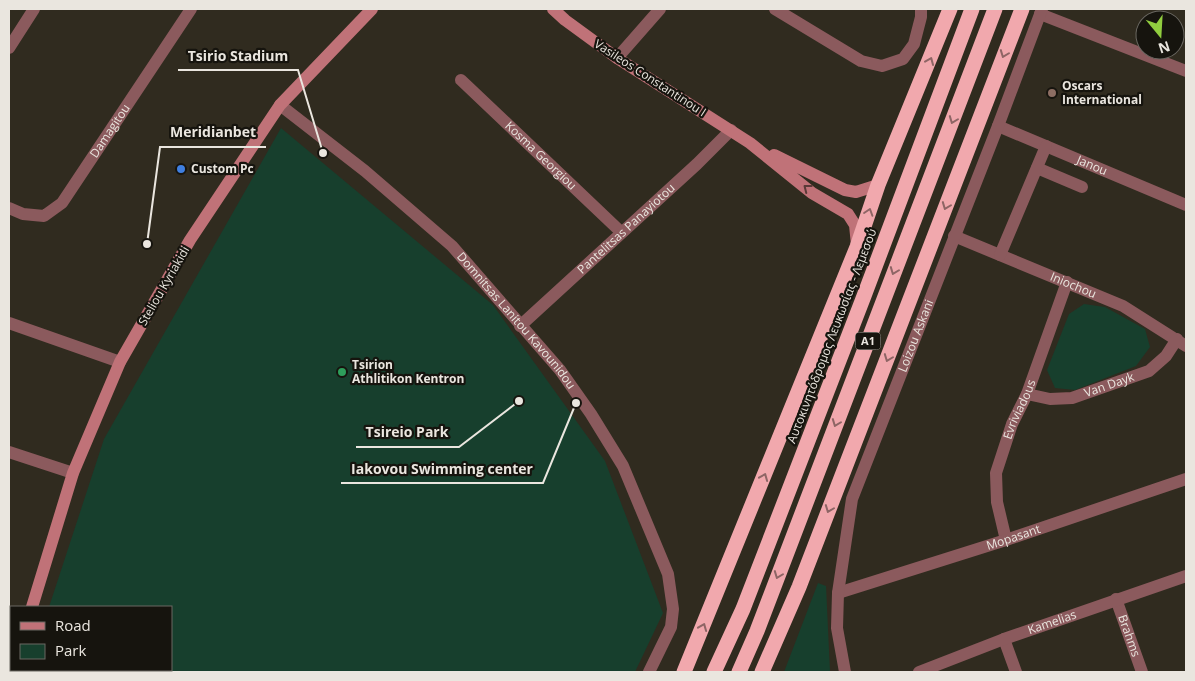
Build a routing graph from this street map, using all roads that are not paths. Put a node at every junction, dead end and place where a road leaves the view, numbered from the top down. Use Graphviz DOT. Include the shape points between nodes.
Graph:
graph roads {
  1 [pos="34,9"];
  2 [pos="191,9"];
  3 [pos="372,9"];
  4 [pos="553,9"];
  5 [pos="660,9"];
  6 [pos="775,9"];
  7 [pos="921,9"];
  8 [pos="950,9"];
  9 [pos="972,9"];
  10 [pos="995,9"];
  11 [pos="1022,9"];
  12 [pos="1041,11"];
  13 [pos="9,48"];
  14 [pos="617,58"];
  15 [pos="1186,70"];
  16 [pos="461,80"];
  17 [pos="280,105"];
  18 [pos="998,126"];
  19 [pos="731,130"];
  20 [pos="750,143"];
  21 [pos="1046,146"];
  22 [pos="1037,168"];
  23 [pos="878,185"];
  24 [pos="1082,187"];
  25 [pos="1186,206"];
  26 [pos="9,208"];
  27 [pos="621,232"];
  28 [pos="954,236"];
  29 [pos="857,247"];
  30 [pos="1000,255"];
  31 [pos="1067,282"];
  32 [pos="9,324"];
  33 [pos="520,326"];
  34 [pos="1181,342"];
  35 [pos="120,362"];
  36 [pos="1027,394"];
  37 [pos="9,452"];
  38 [pos="73,473"];
  39 [pos="1186,479"];
  40 [pos="1006,540"];
  41 [pos="1186,576"];
  42 [pos="838,593"];
  43 [pos="1116,599"];
  44 [pos="32,606"];
  45 [pos="1004,639"];
  46 [pos="714,669"];
  47 [pos="649,672"];
  48 [pos="684,672"];
  49 [pos="739,672"];
  50 [pos="762,672"];
  51 [pos="845,672"];
  52 [pos="919,672"];
  53 [pos="1016,672"];
  54 [pos="1142,672"];
  1 -- 13 [label="street"];
  2 -- 26 [label="street, Damagitou" via="62,203 44,216 23,214"];
  3 -- 17 [label="street, Steliou Kyriakidi"];
  4 -- 14 [label="street, Vasileos Constantinou I"];
  5 -- 14 [label="street"];
  6 -- 7 [label="street" via="861,61 882,66 903,59 914,44"];
  23 -- 8 [label="highway, one-way"];
  9 -- 46 [label="highway, Αυτοκινητόδρομος Λευκωσίας - Λεμεσού / A1" via="743,609"];
  10 -- 49 [label="highway, A1, one-way"];
  11 -- 50 [label="highway, one-way" via="803,578"];
  12 -- 15 [label="street"];
  12 -- 18 [label="street, Loizou Askani"];
  14 -- 19 [label="street, Vasileos Constantinou I"];
  16 -- 27 [label="street, Kosma Georgiou"];
  17 -- 33 [label="street, Domnitsas Lanitou Kavounidou" via="366,171 452,246"];
  17 -- 35 [label="street, Steliou Kyriakidi" via="190,240"];
  18 -- 21 [label="street, Janou"];
  18 -- 28 [label="street, Loizou Askani"];
  19 -- 20 [label="street, Vasileos Constantinou I"];
  19 -- 27 [label="street, Pantelitsas Panayiotou"];
  20 -- 23 [label="street, Vasileos Constantinou I" via="845,190 856,192"];
  29 -- 20 [label="street, Vasileos Constantinou I, one-way" via="855,225 848,214 812,193"];
  21 -- 22 [label="street"];
  21 -- 25 [label="street, Janou"];
  22 -- 24 [label="street"];
  22 -- 30 [label="street"];
  29 -- 23 [label="highway, one-way"];
  27 -- 33 [label="street, Pantelitsas Panayiotou"];
  28 -- 30 [label="street, Iniochou"];
  28 -- 42 [label="street, Loizou Askani" via="852,499"];
  48 -- 29 [label="highway, one-way"];
  30 -- 31 [label="street, Iniochou"];
  31 -- 34 [label="street, Iniochou" via="1123,306"];
  31 -- 36 [label="street, Evriviadous"];
  32 -- 35 [label="street"];
  33 -- 47 [label="street, Domnitsas Lanitou Kavounidou" via="560,370 623,466 668,574 673,609 671,627"];
  34 -- 36 [label="street, Van Dayk" via="1148,371 1072,398 1050,399"];
  35 -- 38 [label="street, Steliou Kyriakidi"];
  36 -- 40 [label="street, Evriviadous" via="1012,424 996,474 997,502"];
  37 -- 38 [label="street"];
  38 -- 44 [label="street, Steliou Kyriakidi"];
  39 -- 40 [label="street, Mopasant"];
  40 -- 42 [label="street, Mopasant"];
  41 -- 43 [label="street, Kamelias"];
  42 -- 51 [label="street, Loizou Askani" via="837,628"];
  43 -- 45 [label="street, Kamelias"];
  43 -- 54 [label="street, Brahms"];
  45 -- 52 [label="street, Kamelias"];
  45 -- 53 [label="street"];
}
